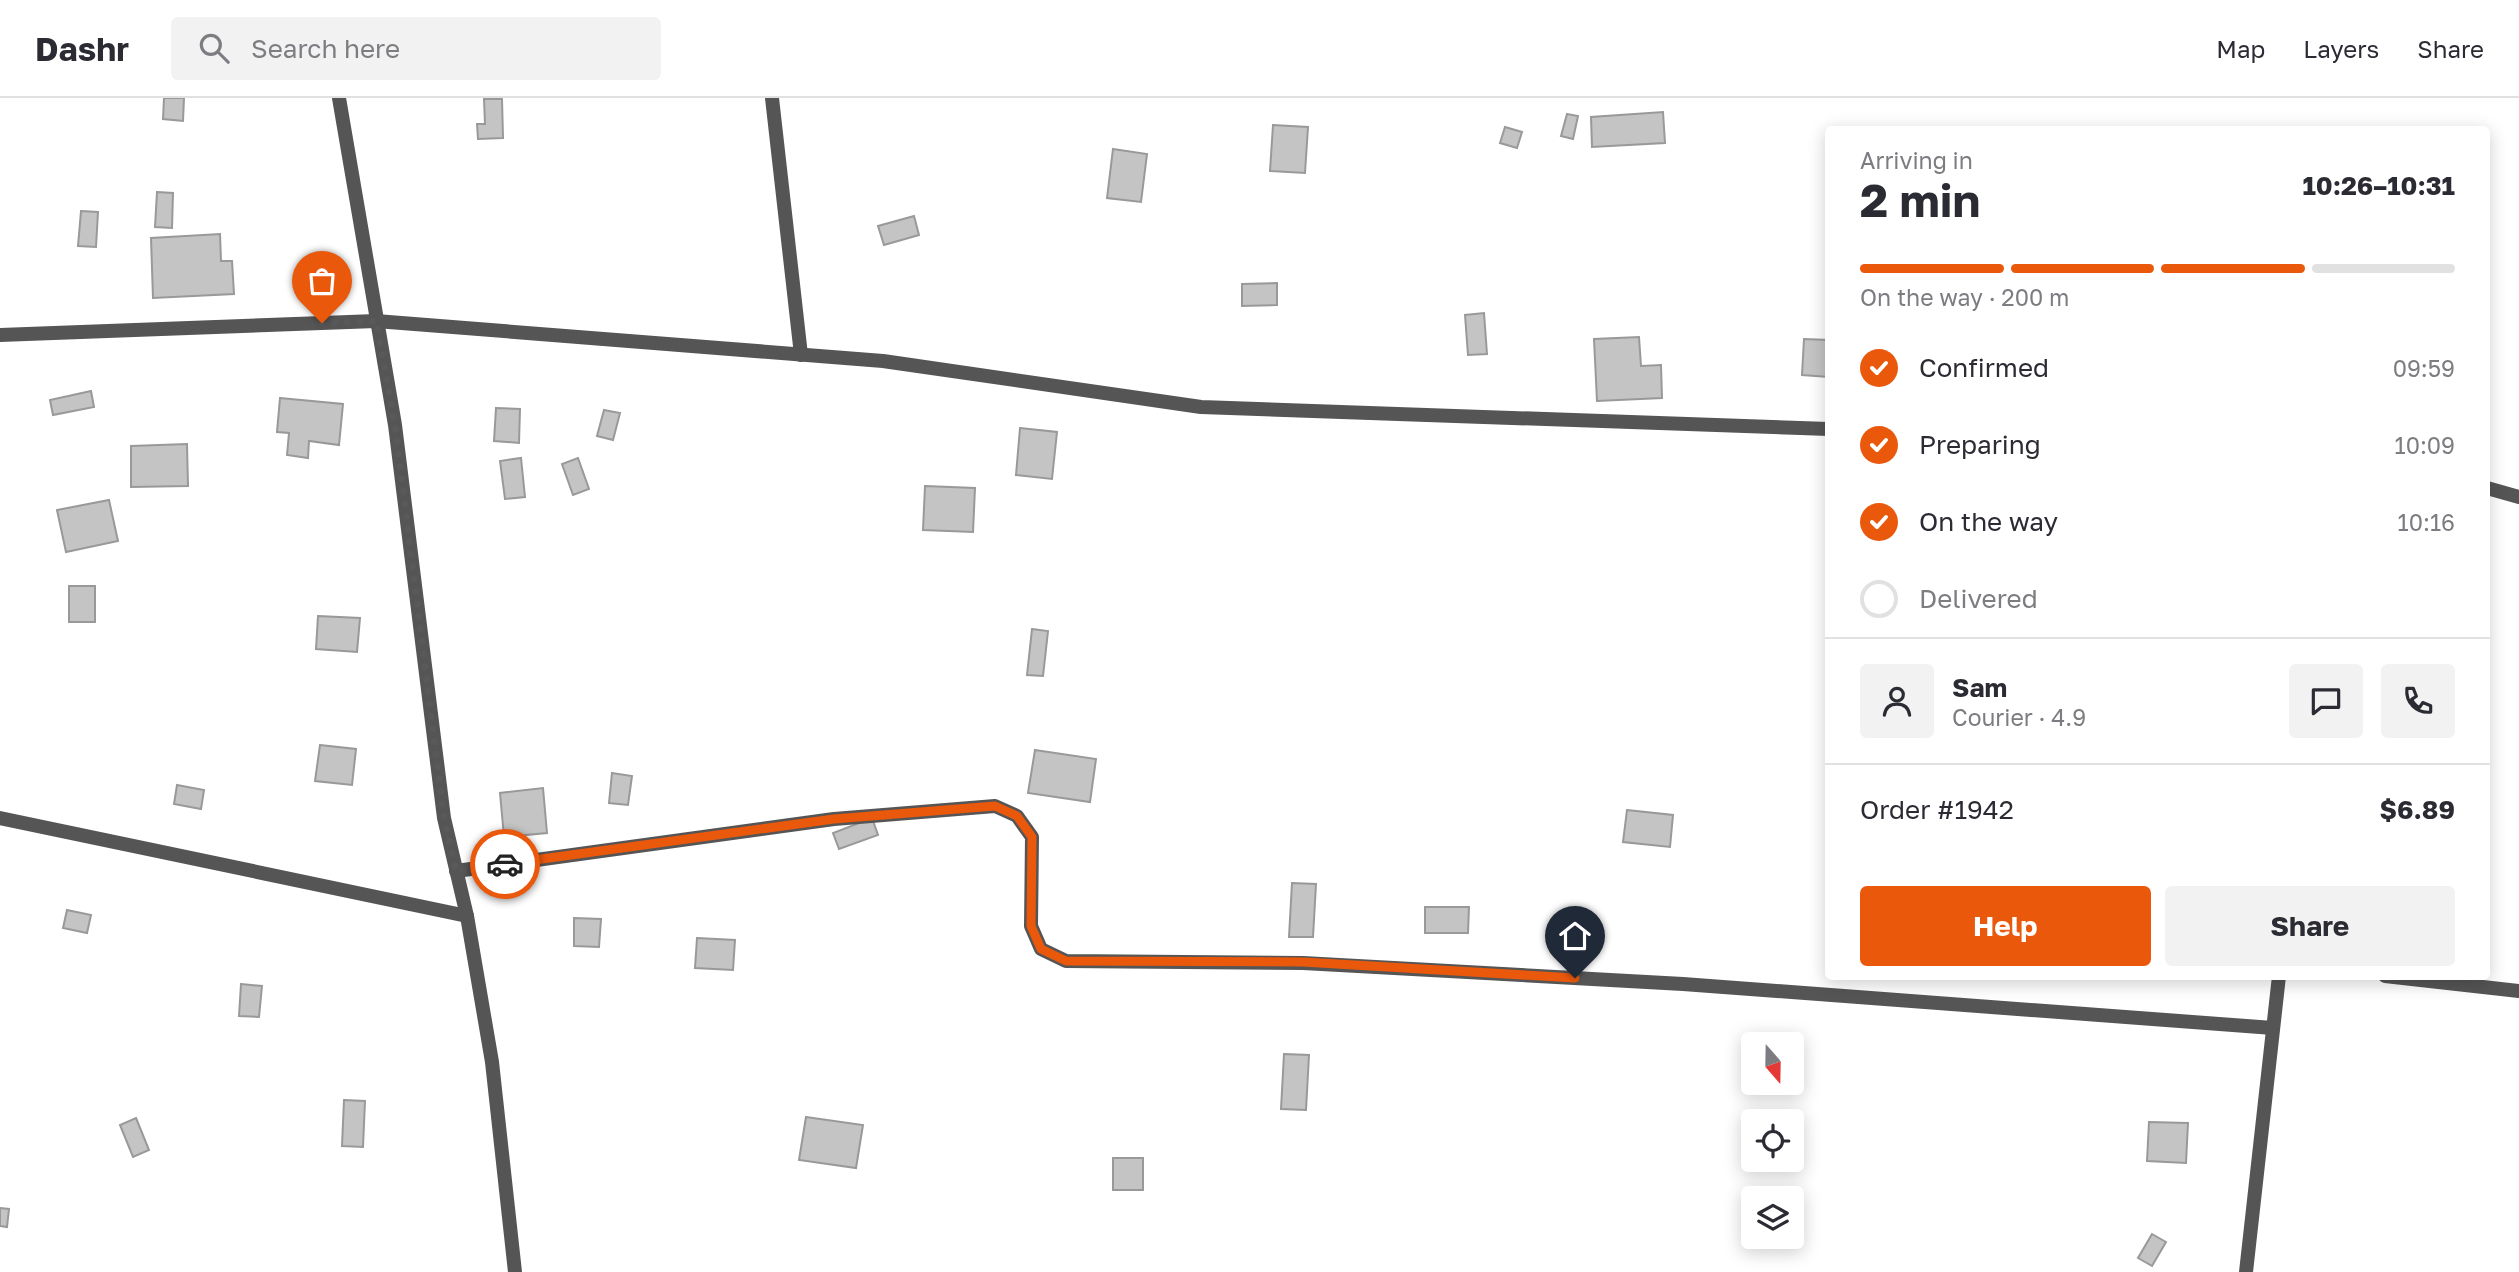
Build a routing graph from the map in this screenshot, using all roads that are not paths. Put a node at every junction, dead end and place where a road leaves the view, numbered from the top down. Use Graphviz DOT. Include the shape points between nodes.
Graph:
graph roads {
  1 [pos="339,98"];
  2 [pos="772,98"];
  3 [pos="376,321"];
  4 [pos="0,335"];
  5 [pos="802,355"];
  6 [pos="1825,429"];
  7 [pos="2490,489"];
  8 [pos="2519,497"];
  9 [pos="0,818"];
  10 [pos="456,871"];
  11 [pos="467,916"];
  12 [pos="2279,980"];
  13 [pos="2421,980"];
  14 [pos="2519,991"];
  15 [pos="2273,1028"];
  16 [pos="515,1272"];
  17 [pos="2246,1272"];
  1 -- 3 [label="street"];
  2 -- 5 [label="street"];
  3 -- 4 [label="street"];
  3 -- 5 [label="street"];
  3 -- 10 [label="street" via="395,425 444,818"];
  5 -- 6 [label="street" via="883,361 1201,407"];
  7 -- 8 [label="street"];
  9 -- 11 [label="street"];
  10 -- 11 [label="street"];
  10 -- 15 [label="street" via="834,819 995,806 1017,816 1032,837 1031,926 1041,949 1066,961 1303,962 1684,984"];
  11 -- 16 [label="street" via="492,1062"];
  12 -- 15 [label="street"];
  13 -- 14 [label="street"];
  15 -- 17 [label="street"];
}
